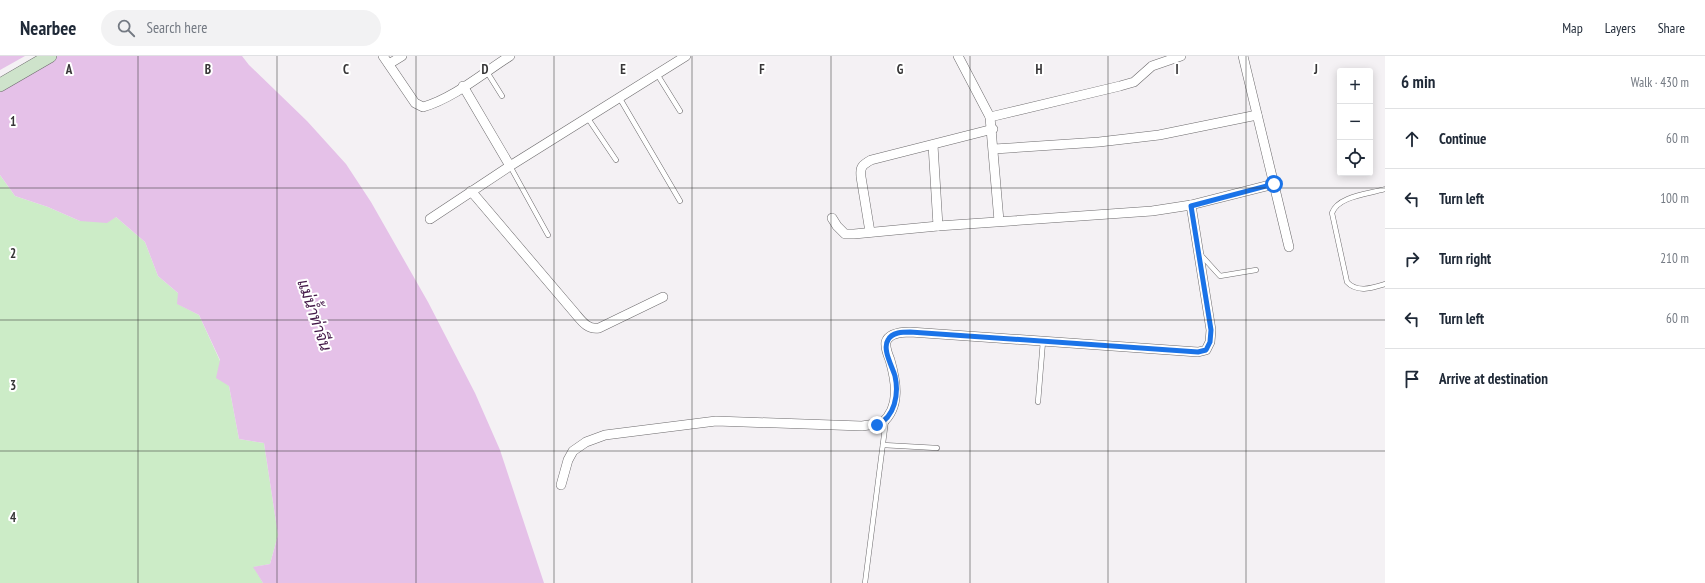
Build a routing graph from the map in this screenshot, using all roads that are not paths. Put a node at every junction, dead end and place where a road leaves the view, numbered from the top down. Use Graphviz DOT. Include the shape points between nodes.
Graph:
graph roads {
  1 [pos="50,56"];
  2 [pos="383,56"];
  3 [pos="402,56"];
  4 [pos="510,56"];
  5 [pos="686,56"];
  6 [pos="958,56"];
  7 [pos="1181,56"];
  8 [pos="1243,56"];
  9 [pos="389,64"];
  10 [pos="486,71"];
  11 [pos="657,74"];
  12 [pos="0,85"];
  13 [pos="463,86"];
  14 [pos="502,96"];
  15 [pos="619,97"];
  16 [pos="680,110"];
  17 [pos="1257,115"];
  18 [pos="587,117"];
  19 [pos="990,117"];
  20 [pos="992,128"];
  21 [pos="933,145"];
  22 [pos="994,149"];
  23 [pos="616,160"];
  24 [pos="510,166"];
  25 [pos="1274,184"];
  26 [pos="1385,189"];
  27 [pos="471,192"];
  28 [pos="680,201"];
  29 [pos="1191,206"];
  30 [pos="832,218"];
  31 [pos="430,219"];
  32 [pos="999,221"];
  33 [pos="938,226"];
  34 [pos="870,232"];
  35 [pos="548,235"];
  36 [pos="1289,247"];
  37 [pos="1199,253"];
  38 [pos="1256,270"];
  39 [pos="1385,284"];
  40 [pos="663,297"];
  41 [pos="1043,341"];
  42 [pos="1038,402"];
  43 [pos="886,419"];
  44 [pos="883,445"];
  45 [pos="937,448"];
  46 [pos="561,485"];
  47 [pos="865,583"];
  1 -- 12 [label="main road"];
  2 -- 9 [label="street"];
  3 -- 9 [label="street"];
  4 -- 10 [label="street"];
  5 -- 11 [label="street"];
  6 -- 19 [label="street"];
  7 -- 19 [label="street" via="1152,66 1134,82"];
  8 -- 17 [label="street"];
  9 -- 13 [label="street" via="415,103 422,107"];
  10 -- 13 [label="street"];
  10 -- 14 [label="lane"];
  11 -- 15 [label="street"];
  11 -- 16 [label="lane"];
  13 -- 24 [label="street"];
  15 -- 18 [label="street"];
  15 -- 28 [label="lane"];
  17 -- 22 [label="street" via="1159,135"];
  17 -- 25 [label="street"];
  18 -- 23 [label="lane"];
  18 -- 24 [label="street"];
  19 -- 20 [label="street"];
  20 -- 21 [label="street"];
  20 -- 22 [label="street"];
  21 -- 33 [label="street"];
  21 -- 34 [label="street" via="871,160 860,168"];
  22 -- 32 [label="street"];
  24 -- 27 [label="street"];
  24 -- 35 [label="lane"];
  25 -- 29 [label="street"];
  25 -- 36 [label="street"];
  26 -- 39 [label="lane" via="1341,201 1332,213 1347,282 1358,289"];
  27 -- 31 [label="street"];
  27 -- 40 [label="street" via="587,326 599,328"];
  29 -- 32 [label="street" via="1118,214"];
  29 -- 37 [label="street"];
  30 -- 34 [label="street" via="845,234"];
  32 -- 33 [label="street"];
  33 -- 34 [label="street"];
  37 -- 38 [label="lane" via="1220,276"];
  37 -- 41 [label="street" via="1211,330 1206,350 1198,352"];
  41 -- 42 [label="lane"];
  41 -- 43 [label="street" via="899,332 886,341 896,390 891,412"];
  43 -- 44 [label="lane"];
  43 -- 46 [label="street" via="877,425 862,426 716,421 605,435 586,442 573,451"];
  44 -- 45 [label="lane"];
  44 -- 47 [label="lane"];
}
